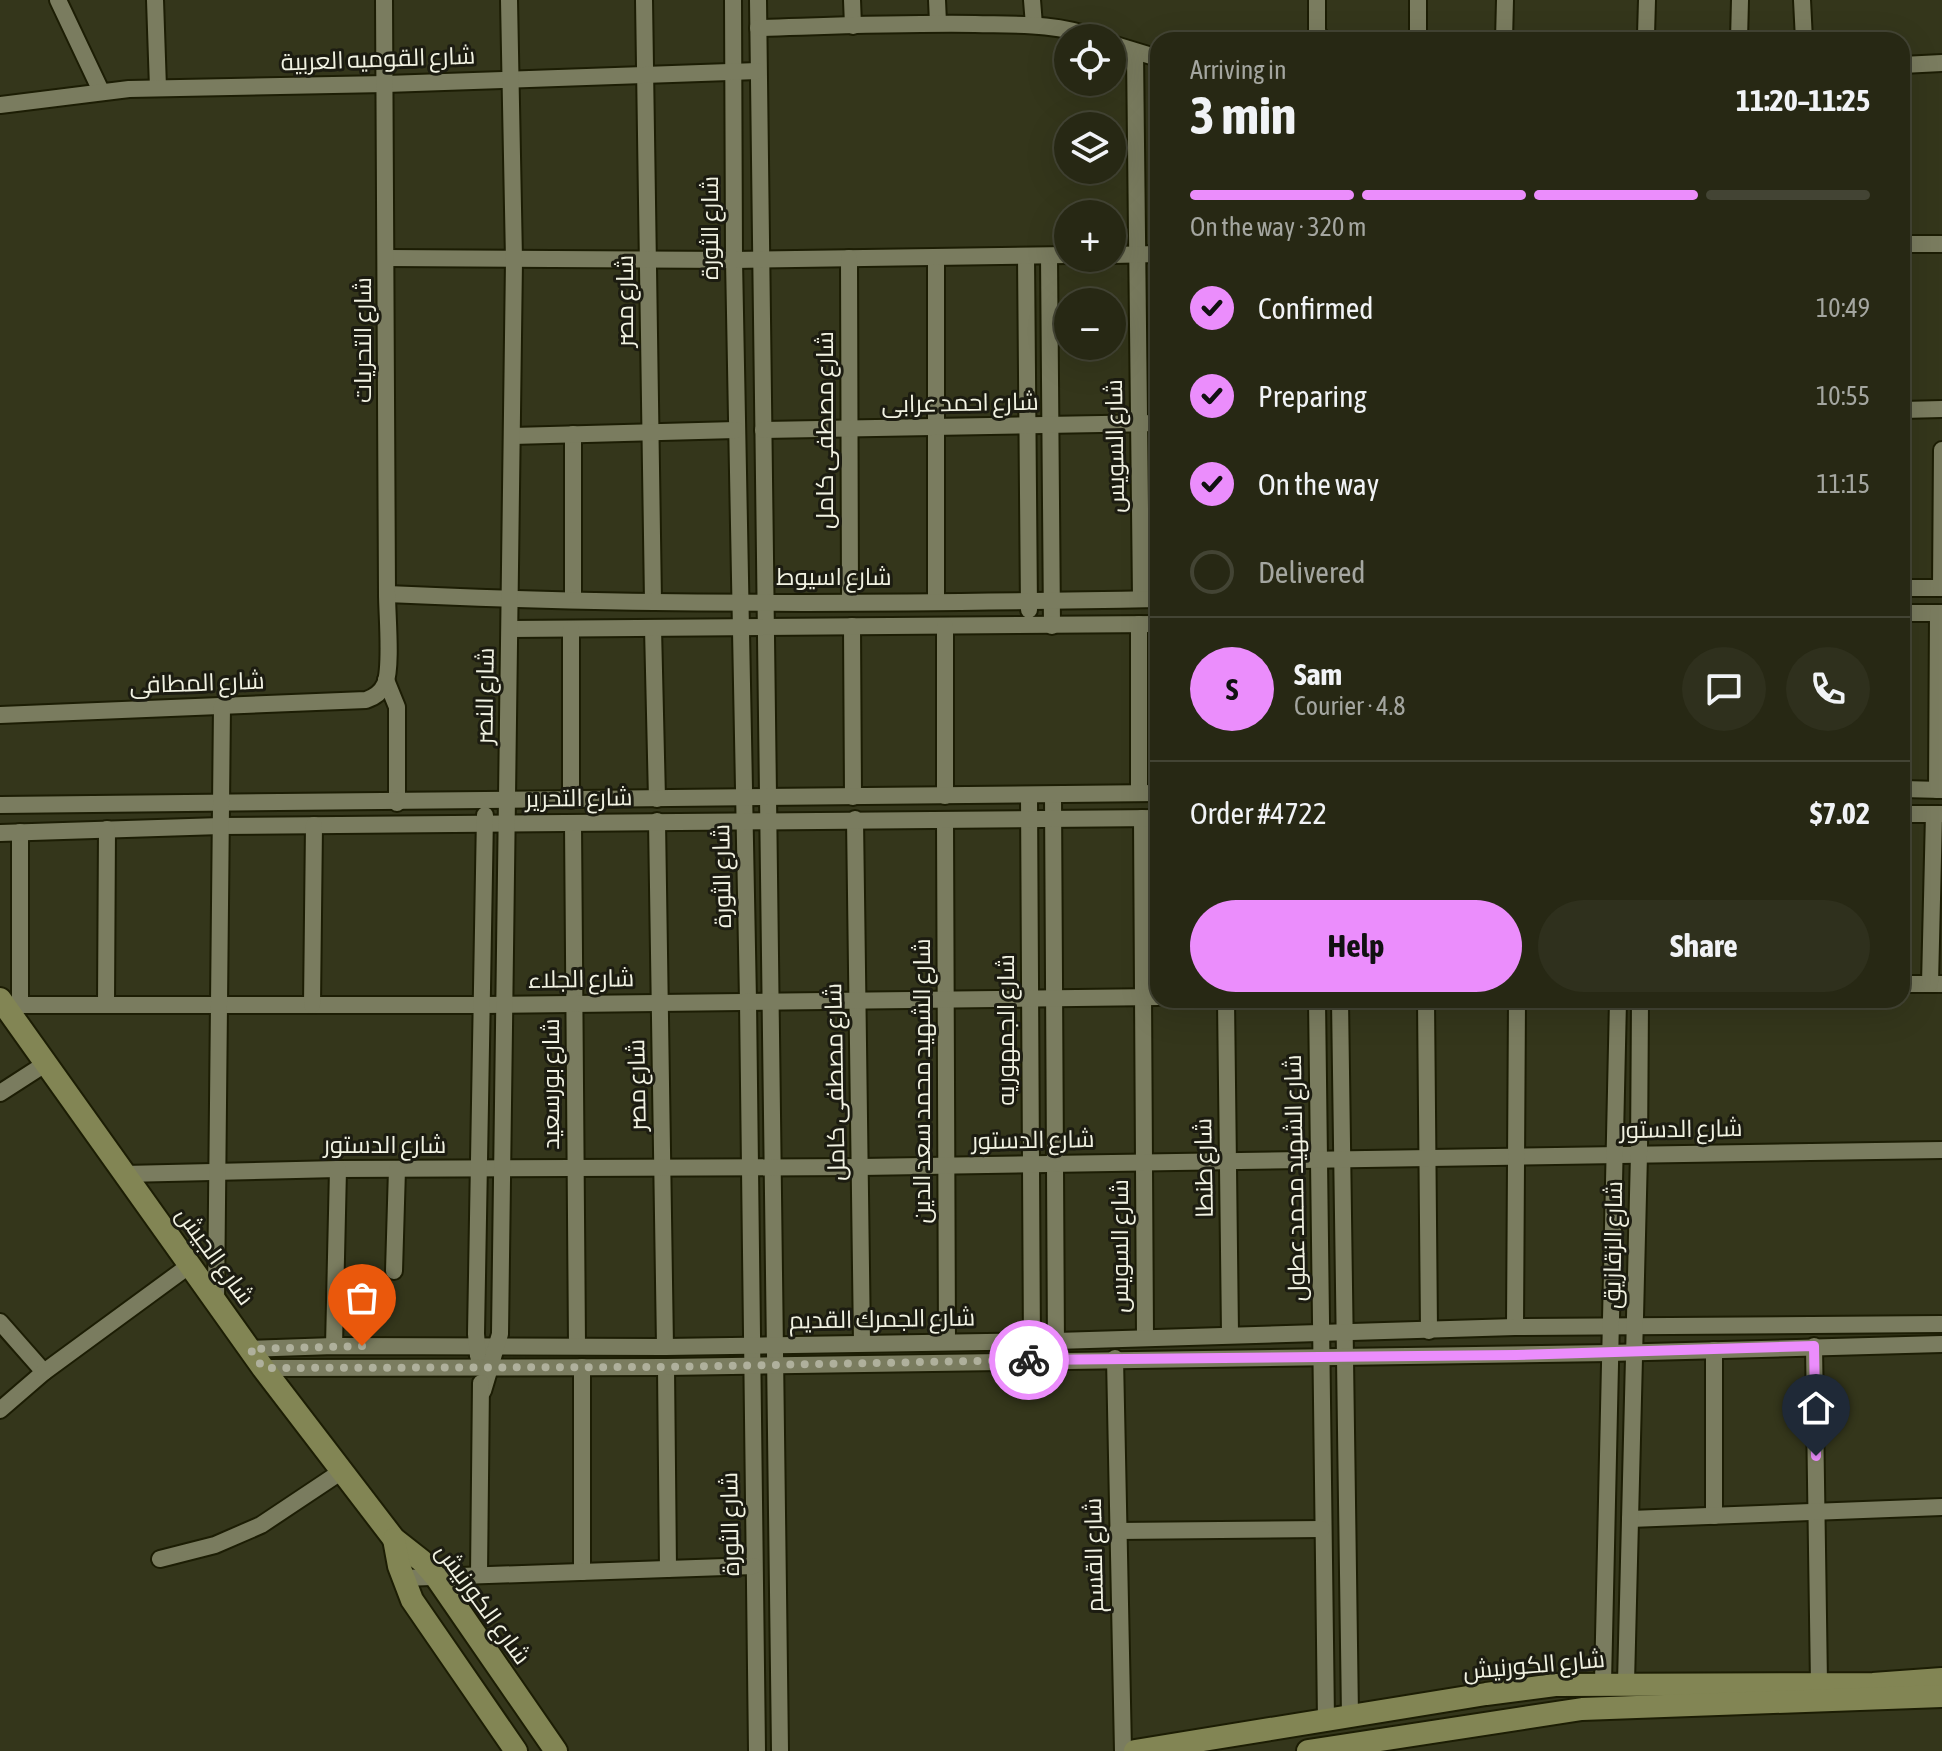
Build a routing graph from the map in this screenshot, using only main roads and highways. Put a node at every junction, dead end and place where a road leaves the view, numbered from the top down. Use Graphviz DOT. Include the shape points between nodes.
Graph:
graph roads {
  1 [pos="8,1003"];
  2 [pos="394,1539"];
  3 [pos="1942,1679"];
  4 [pos="1603,1683"];
  5 [pos="1625,1695"];
  6 [pos="1942,1696"];
  7 [pos="1602,1707"];
  8 [pos="1350,1716"];
  9 [pos="1326,1721"];
  10 [pos="1351,1744"];
  11 [pos="1318,1749"];
  12 [pos="516,1751"];
  13 [pos="556,1751"];
  14 [pos="1135,1751"];
  1 -- 2 [label="main road, شارع الجيش" via="45,1064 263,1368"];
  2 -- 12 [label="main road, شارع الكورنيش" via="412,1600"];
  2 -- 13 [label="main road, شارع الكورنيش" via="436,1577"];
  3 -- 5 [label="main road, شارع الكورنيش"];
  4 -- 5 [label="main road, شارع الكورنيش"];
  4 -- 7 [label="main road"];
  4 -- 8 [label="main road, شارع الكورنيش" via="1521,1689"];
  5 -- 6 [label="main road, شارع الكورنيش"];
  5 -- 7 [label="main road, شارع الكورنيش"];
  7 -- 10 [label="main road, شارع الكورنيش"];
  8 -- 9 [label="main road, شارع الكورنيش"];
  8 -- 10 [label="main road"];
  9 -- 11 [label="main road"];
  9 -- 14 [label="main road, شارع الكورنيش"];
  10 -- 11 [label="main road, شارع الكورنيش"];
}
